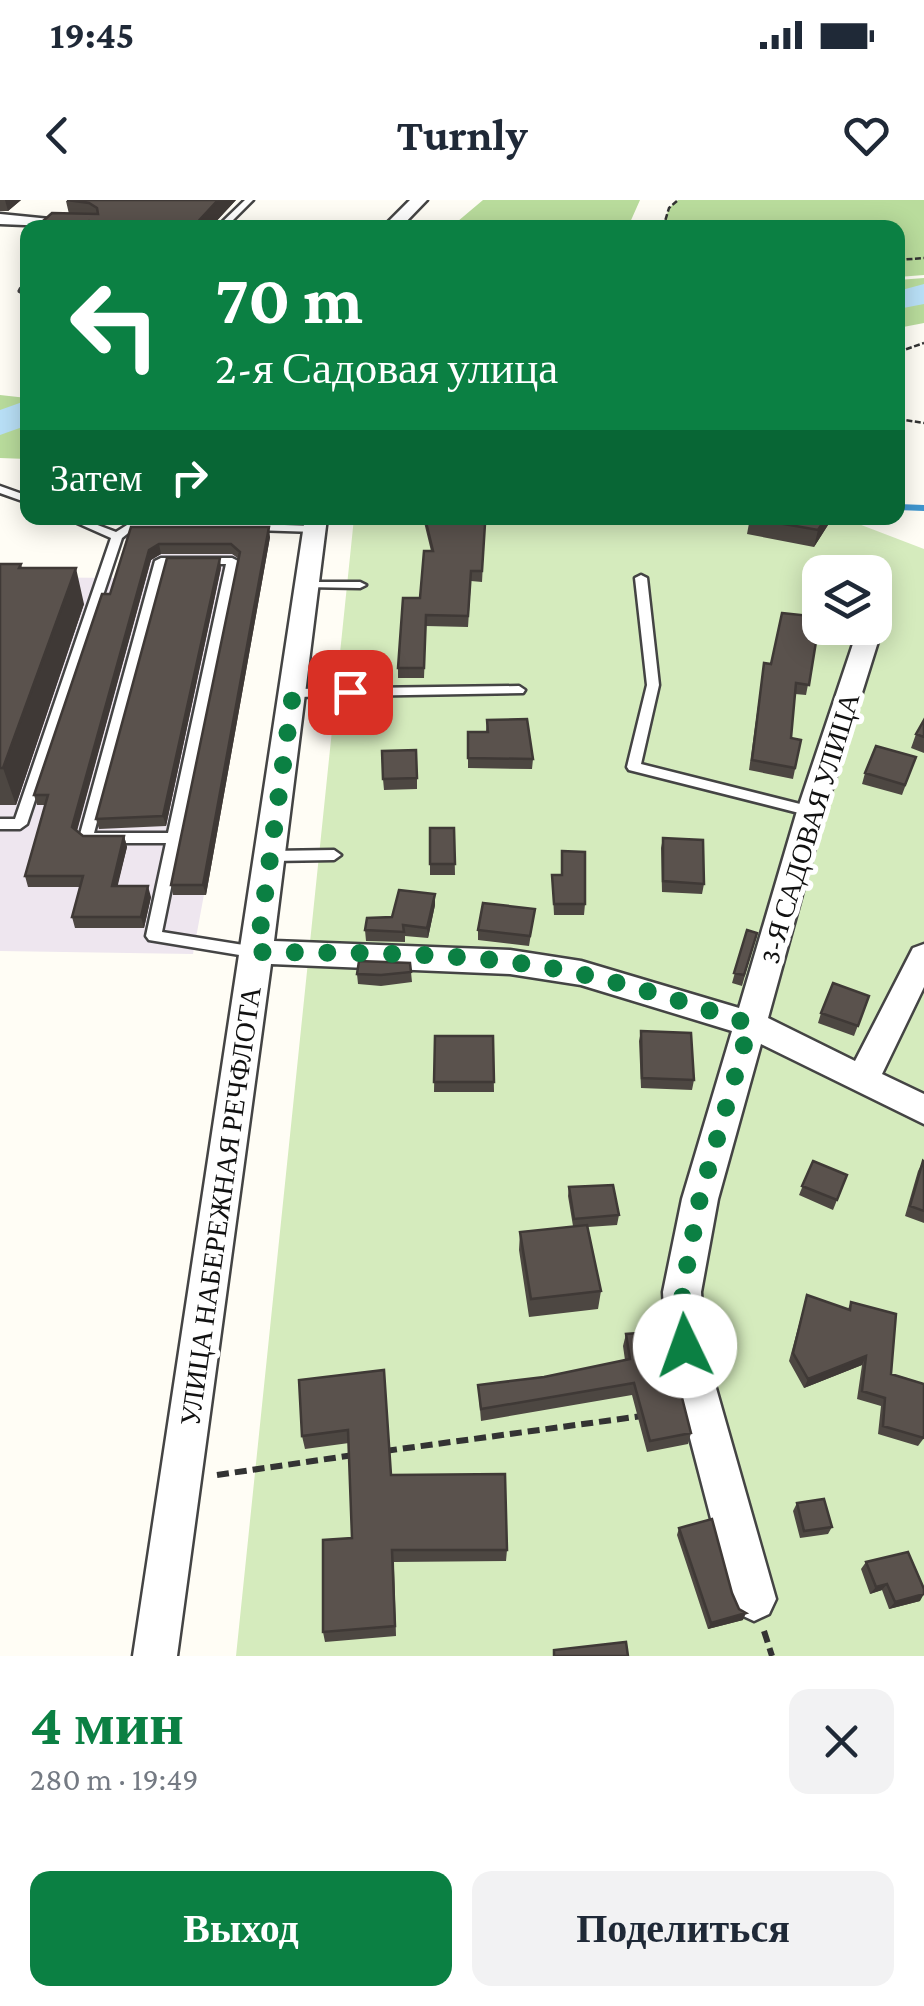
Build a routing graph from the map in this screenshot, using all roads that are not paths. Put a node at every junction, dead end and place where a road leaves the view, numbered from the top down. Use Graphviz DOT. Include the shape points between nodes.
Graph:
graph roads {
  1 [pos="249,200"];
  2 [pos="419,200"];
  3 [pos="228,220"];
  4 [pos="398,220"];
  5 [pos="88,525"];
  6 [pos="133,525"];
  7 [pos="316,525"];
  8 [pos="116,536"];
  9 [pos="641,578"];
  10 [pos="308,585"];
  11 [pos="360,585"];
  12 [pos="79,590"];
  13 [pos="99,590"];
  14 [pos="865,645"];
  15 [pos="519,690"];
  16 [pos="293,693"];
  17 [pos="811,812"];
  18 [pos="0,824"];
  19 [pos="174,838"];
  20 [pos="334,855"];
  21 [pos="270,856"];
  22 [pos="257,952"];
  23 [pos="924,956"];
  24 [pos="750,1024"];
  25 [pos="862,1080"];
  26 [pos="924,1110"];
  27 [pos="754,1599"];
  28 [pos="155,1656"];
  1 -- 3 [label="lane"];
  2 -- 4 [label="street"];
  5 -- 8 [label="lane"];
  6 -- 8 [label="lane"];
  7 -- 10 [label="street, УЛИЦА НАБЕРЕЖНАЯ РЕЧФЛОТА"];
  8 -- 13 [label="lane"];
  9 -- 17 [label="lane" via="653,685 634,766"];
  10 -- 11 [label="lane"];
  10 -- 16 [label="street, УЛИЦА НАБЕРЕЖНАЯ РЕЧФЛОТА"];
  12 -- 13 [label="lane"];
  13 -- 18 [label="lane" via="20,824"];
  14 -- 17 [label="street, 3-Я САДОВАЯ УЛИЦА"];
  15 -- 16 [label="lane"];
  16 -- 21 [label="street, УЛИЦА НАБЕРЕЖНАЯ РЕЧФЛОТА"];
  17 -- 24 [label="street, 3-Я САДОВАЯ УЛИЦА"];
  19 -- 19 [label="lane" via="86,838 161,561 232,561"];
  19 -- 22 [label="lane" via="154,936"];
  20 -- 21 [label="lane"];
  21 -- 22 [label="street, УЛИЦА НАБЕРЕЖНАЯ РЕЧФЛОТА"];
  22 -- 24 [label="street" via="510,962 667,996"];
  22 -- 28 [label="street, УЛИЦА НАБЕРЕЖНАЯ РЕЧФЛОТА"];
  23 -- 25 [label="street"];
  24 -- 25 [label="street"];
  24 -- 27 [label="street, 3-Я САДОВАЯ УЛИЦА" via="700,1198 682,1292 685,1346"];
  25 -- 26 [label="street"];
}
